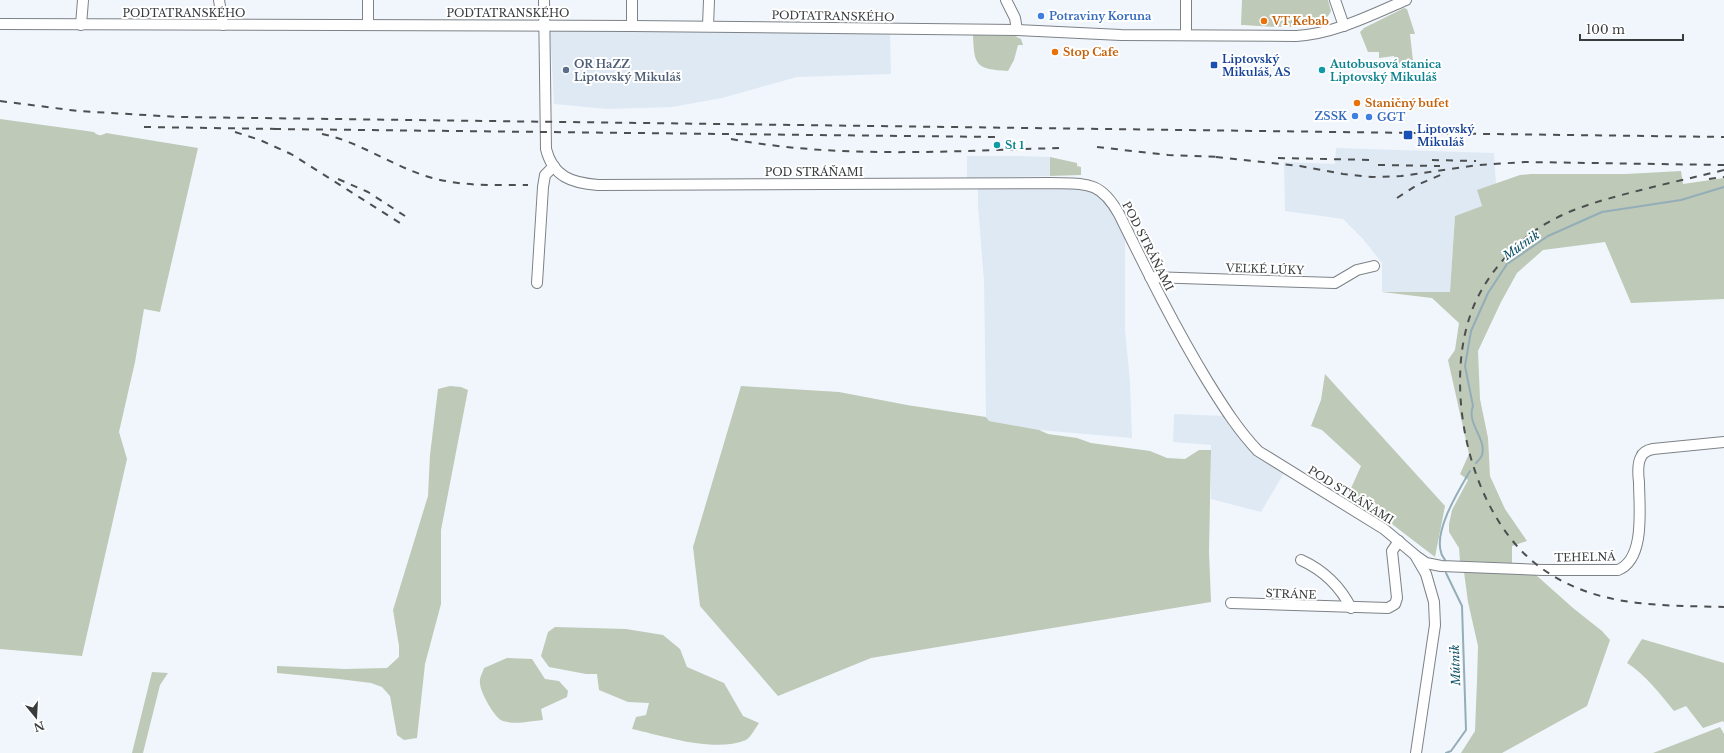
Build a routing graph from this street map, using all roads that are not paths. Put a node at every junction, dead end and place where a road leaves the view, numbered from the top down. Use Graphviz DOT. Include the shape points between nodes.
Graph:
graph roads {
  1 [pos="83,0"];
  2 [pos="219,0"];
  3 [pos="368,0"];
  4 [pos="544,0"];
  5 [pos="632,0"];
  6 [pos="709,0"];
  7 [pos="1006,0"];
  8 [pos="1186,0"];
  9 [pos="1336,0"];
  10 [pos="1406,0"];
  11 [pos="0,24"];
  12 [pos="81,25"];
  13 [pos="223,25"];
  14 [pos="368,25"];
  15 [pos="544,25"];
  16 [pos="632,26"];
  17 [pos="708,26"];
  18 [pos="1344,26"];
  19 [pos="1017,30"];
  20 [pos="1186,35"];
  21 [pos="554,166"];
  22 [pos="1374,266"];
  23 [pos="1150,276"];
  24 [pos="537,283"];
  25 [pos="1724,442"];
  26 [pos="1399,541"];
  27 [pos="1415,555"];
  28 [pos="1300,560"];
  29 [pos="1441,566"];
  30 [pos="1428,580"];
  31 [pos="1231,603"];
  32 [pos="1351,608"];
  33 [pos="1416,753"];
  1 -- 12 [label="street"];
  2 -- 13 [label="street"];
  3 -- 14 [label="street"];
  4 -- 15 [label="street, POD STRÁŇAMI"];
  5 -- 16 [label="street"];
  6 -- 17 [label="street"];
  7 -- 19 [label="street" via="1015,18"];
  8 -- 20 [label="street"];
  9 -- 18 [label="street"];
  10 -- 18 [label="street, PODTATRANSKÉHO"];
  11 -- 12 [label="street, PODTATRANSKÉHO"];
  12 -- 13 [label="street, PODTATRANSKÉHO"];
  13 -- 14 [label="street, PODTATRANSKÉHO"];
  14 -- 15 [label="street, PODTATRANSKÉHO"];
  15 -- 16 [label="street, PODTATRANSKÉHO"];
  15 -- 21 [label="street, POD STRÁŇAMI" via="546,149"];
  16 -- 17 [label="street, PODTATRANSKÉHO"];
  17 -- 19 [label="street, PODTATRANSKÉHO"];
  18 -- 20 [label="street, PODTATRANSKÉHO" via="1296,36"];
  19 -- 20 [label="street, PODTATRANSKÉHO"];
  21 -- 23 [label="street, POD STRÁŇAMI" via="570,180 598,185 1032,183 1093,186 1104,192 1113,203"];
  21 -- 24 [label="street" via="545,175 543,187"];
  22 -- 23 [label="street, VEĽKÉ LÚKY" via="1357,270 1336,283"];
  23 -- 26 [label="street, POD STRÁŇAMI" via="1202,372 1229,415 1258,451 1368,518"];
  25 -- 29 [label="street, TEHELNÁ" via="1653,449 1641,456 1638,466 1639,518 1635,551 1630,561 1620,569 1543,570"];
  26 -- 27 [label="street, POD STRÁŇAMI"];
  26 -- 32 [label="street, STRÁNE" via="1392,551 1397,601 1385,609"];
  27 -- 29 [label="street, TEHELNÁ" via="1426,563"];
  27 -- 30 [label="street, POD STRÁŇAMI"];
  28 -- 32 [label="street, STRÁNE" via="1325,574 1343,594"];
  29 -- 30 [label="street" via="1430,574"];
  30 -- 33 [label="street, POD STRÁŇAMI" via="1434,602 1436,625"];
  31 -- 32 [label="street, STRÁNE"];
}
